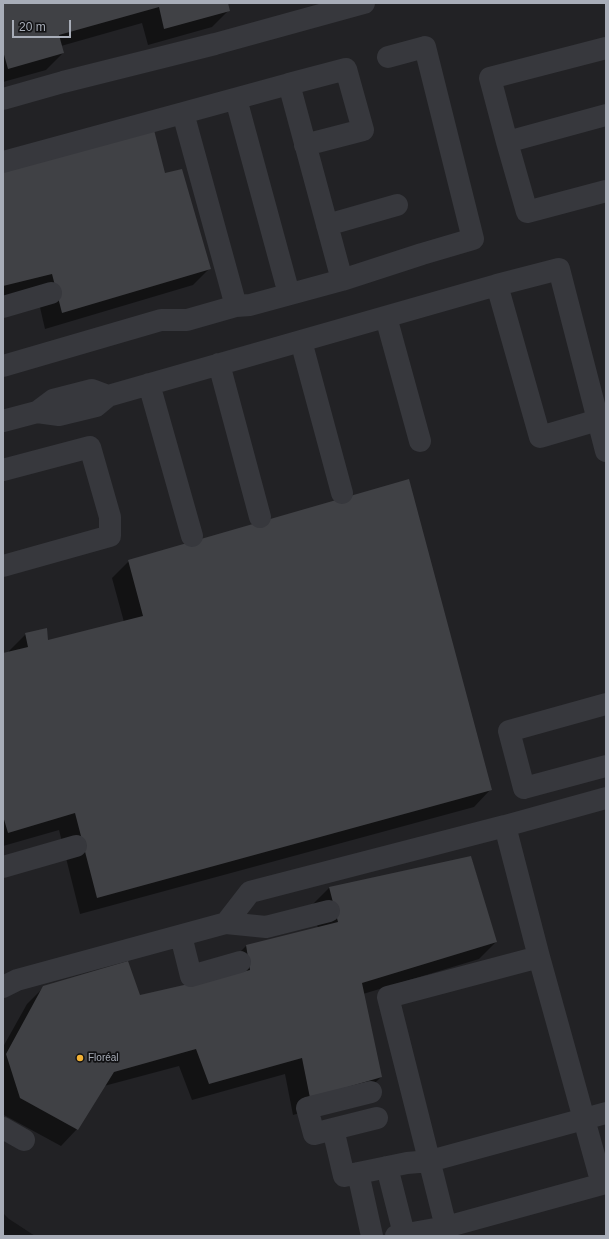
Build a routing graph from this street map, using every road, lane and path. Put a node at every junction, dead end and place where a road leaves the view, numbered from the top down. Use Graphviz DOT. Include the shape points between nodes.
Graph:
graph roads {
  1 [pos="364,3"];
  2 [pos="606,48"];
  3 [pos="388,57"];
  4 [pos="289,84"];
  5 [pos="3,99"];
  6 [pos="236,99"];
  7 [pos="183,113"];
  8 [pos="606,115"];
  9 [pos="507,142"];
  10 [pos="305,145"];
  11 [pos="3,162"];
  12 [pos="606,191"];
  13 [pos="397,205"];
  14 [pos="327,225"];
  15 [pos="342,280"];
  16 [pos="497,285"];
  17 [pos="51,293"];
  18 [pos="288,294"];
  19 [pos="236,306"];
  20 [pos="3,307"];
  21 [pos="386,317"];
  22 [pos="300,341"];
  23 [pos="219,364"];
  24 [pos="3,366"];
  25 [pos="149,384"];
  26 [pos="598,420"];
  27 [pos="3,421"];
  28 [pos="420,441"];
  29 [pos="606,450"];
  30 [pos="3,470"];
  31 [pos="342,493"];
  32 [pos="260,517"];
  33 [pos="192,536"];
  34 [pos="3,566"];
  35 [pos="606,704"];
  36 [pos="606,766"];
  37 [pos="606,798"];
  38 [pos="505,826"];
  39 [pos="76,846"];
  40 [pos="3,867"];
  41 [pos="329,911"];
  42 [pos="226,923"];
  43 [pos="181,936"];
  44 [pos="539,957"];
  45 [pos="240,962"];
  46 [pos="3,986"];
  47 [pos="371,1092"];
  48 [pos="606,1113"];
  49 [pos="378,1118"];
  50 [pos="584,1119"];
  51 [pos="3,1128"];
  52 [pos="333,1129"];
  53 [pos="24,1140"];
  54 [pos="430,1161"];
  55 [pos="387,1167"];
  56 [pos="358,1173"];
  57 [pos="604,1184"];
  58 [pos="446,1226"];
  59 [pos="400,1235"];
  60 [pos="372,1236"];
  1 -- 5 [label="lane"];
  2 -- 9 [label="lane" via="490,78"];
  3 -- 15 [label="lane" via="425,47 473,239"];
  4 -- 6 [label="lane"];
  4 -- 10 [label="lane"];
  4 -- 10 [label="lane" via="346,69 363,130"];
  6 -- 7 [label="lane"];
  6 -- 18 [label="lane"];
  7 -- 11 [label="lane"];
  7 -- 19 [label="lane"];
  8 -- 9 [label="lane"];
  9 -- 12 [label="lane" via="526,212"];
  10 -- 14 [label="lane"];
  13 -- 14 [label="lane"];
  14 -- 15 [label="lane"];
  15 -- 18 [label="lane"];
  16 -- 21 [label="lane"];
  16 -- 26 [label="lane" via="540,437"];
  16 -- 26 [label="lane" via="559,269"];
  17 -- 20 [label="lane"];
  18 -- 19 [label="lane" via="250,305"];
  19 -- 24 [label="lane" via="187,320 161,320"];
  21 -- 22 [label="lane"];
  21 -- 28 [label="lane"];
  22 -- 23 [label="lane"];
  22 -- 31 [label="lane"];
  23 -- 25 [label="lane"];
  23 -- 32 [label="lane"];
  25 -- 27 [label="lane" via="108,396 96,406 59,415 37,412"];
  25 -- 33 [label="lane"];
  26 -- 29 [label="lane"];
  30 -- 34 [label="lane" via="90,447 110,517 110,536"];
  35 -- 36 [label="lane" via="509,731 524,788"];
  37 -- 38 [label="lane"];
  38 -- 42 [label="lane" via="250,892"];
  38 -- 44 [label="lane"];
  39 -- 40 [label="lane"];
  41 -- 42 [label="lane" via="266,926"];
  42 -- 43 [label="lane"];
  43 -- 45 [label="lane" via="191,976"];
  43 -- 46 [label="lane"];
  44 -- 50 [label="lane"];
  44 -- 54 [label="lane" via="388,997"];
  47 -- 52 [label="lane" via="307,1108 314,1134"];
  48 -- 50 [label="lane"];
  49 -- 52 [label="lane"];
  50 -- 54 [label="lane"];
  50 -- 57 [label="lane"];
  51 -- 53 [label="lane"];
  52 -- 56 [label="lane" via="344,1176"];
  54 -- 55 [label="lane"];
  54 -- 58 [label="lane"];
  55 -- 56 [label="lane"];
  55 -- 59 [label="lane"];
  56 -- 60 [label="lane"];
  57 -- 58 [label="lane"];
  58 -- 59 [label="lane"];
}
